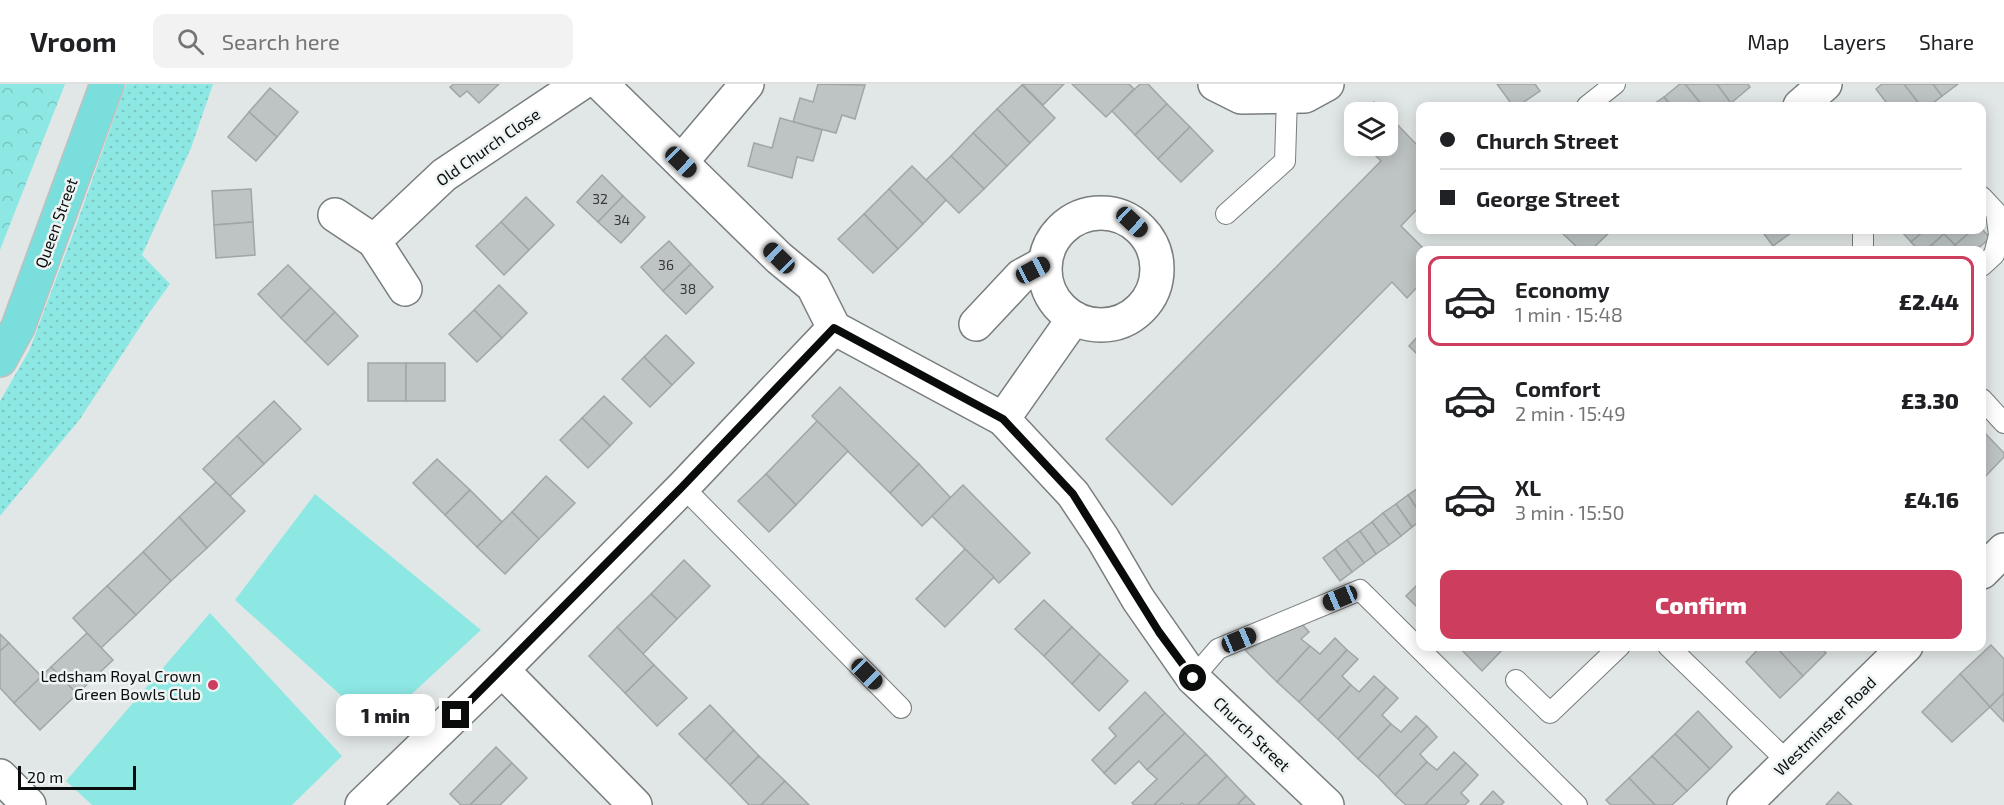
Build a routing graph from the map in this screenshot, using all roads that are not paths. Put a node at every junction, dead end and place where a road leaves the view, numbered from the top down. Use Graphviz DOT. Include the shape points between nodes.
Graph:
graph roads {
  1 [pos="107,84"];
  2 [pos="580,84"];
  3 [pos="601,84"];
  4 [pos="747,84"];
  5 [pos="1327,84"];
  6 [pos="1615,84"];
  7 [pos="1825,84"];
  8 [pos="1228,90"];
  9 [pos="1287,96"];
  10 [pos="1592,102"];
  11 [pos="1805,102"];
  12 [pos="681,162"];
  13 [pos="1986,201"];
  14 [pos="1226,214"];
  15 [pos="335,215"];
  16 [pos="374,241"];
  17 [pos="1986,262"];
  18 [pos="1046,263"];
  19 [pos="405,289"];
  20 [pos="1074,318"];
  21 [pos="976,324"];
  22 [pos="834,328"];
  23 [pos="0,360"];
  24 [pos="1986,403"];
  25 [pos="1003,419"];
  26 [pos="2004,423"];
  27 [pos="682,487"];
  28 [pos="2004,550"];
  29 [pos="1986,568"];
  30 [pos="1416,645"];
  31 [pos="1422,651"];
  32 [pos="1615,651"];
  33 [pos="1673,651"];
  34 [pos="1901,651"];
  35 [pos="502,670"];
  36 [pos="1193,678"];
  37 [pos="1516,680"];
  38 [pos="901,708"];
  39 [pos="1788,762"];
  40 [pos="0,776"];
  41 [pos="29,805"];
  42 [pos="362,805"];
  43 [pos="635,805"];
  44 [pos="1327,805"];
  45 [pos="1577,805"];
  46 [pos="1744,805"];
  1 -- 23 [label="main road, Queen Street" via="18,327"];
  2 -- 16 [label="street, Old Church Close" via="444,175"];
  3 -- 12 [label="street"];
  4 -- 12 [label="street"];
  5 -- 9 [label="street" via="1305,96"];
  6 -- 10 [label="lane"];
  7 -- 11 [label="street"];
  8 -- 9 [label="street"];
  9 -- 14 [label="lane" via="1285,161"];
  12 -- 22 [label="street" via="813,286"];
  13 -- 17 [label="lane" via="1996,212 2000,235 1994,255"];
  15 -- 16 [label="street"];
  16 -- 19 [label="street"];
  18 -- 20 [label="street" via="1052,295"];
  18 -- 20 [label="street" via="1051,245 1062,229 1095,213 1114,214 1132,222 1146,235 1155,252 1158,271 1154,289 1130,318 1112,324 1093,324"];
  18 -- 21 [label="street" via="1020,276"];
  20 -- 25 [label="street"];
  22 -- 25 [label="street, Church Street"];
  22 -- 27 [label="street"];
  24 -- 26 [label="lane"];
  25 -- 36 [label="street, Church Street" via="1073,494 1159,632"];
  27 -- 35 [label="street"];
  27 -- 38 [label="lane"];
  28 -- 29 [label="street"];
  30 -- 36 [label="lane" via="1360,590 1218,649"];
  31 -- 45 [label="lane"];
  32 -- 37 [label="lane" via="1550,713"];
  33 -- 39 [label="lane"];
  34 -- 39 [label="street, Westminster Road"];
  35 -- 42 [label="street"];
  35 -- 43 [label="street"];
  36 -- 44 [label="street, Church Street"];
  39 -- 46 [label="street, Westminster Road"];
  40 -- 41 [label="street"];
}
